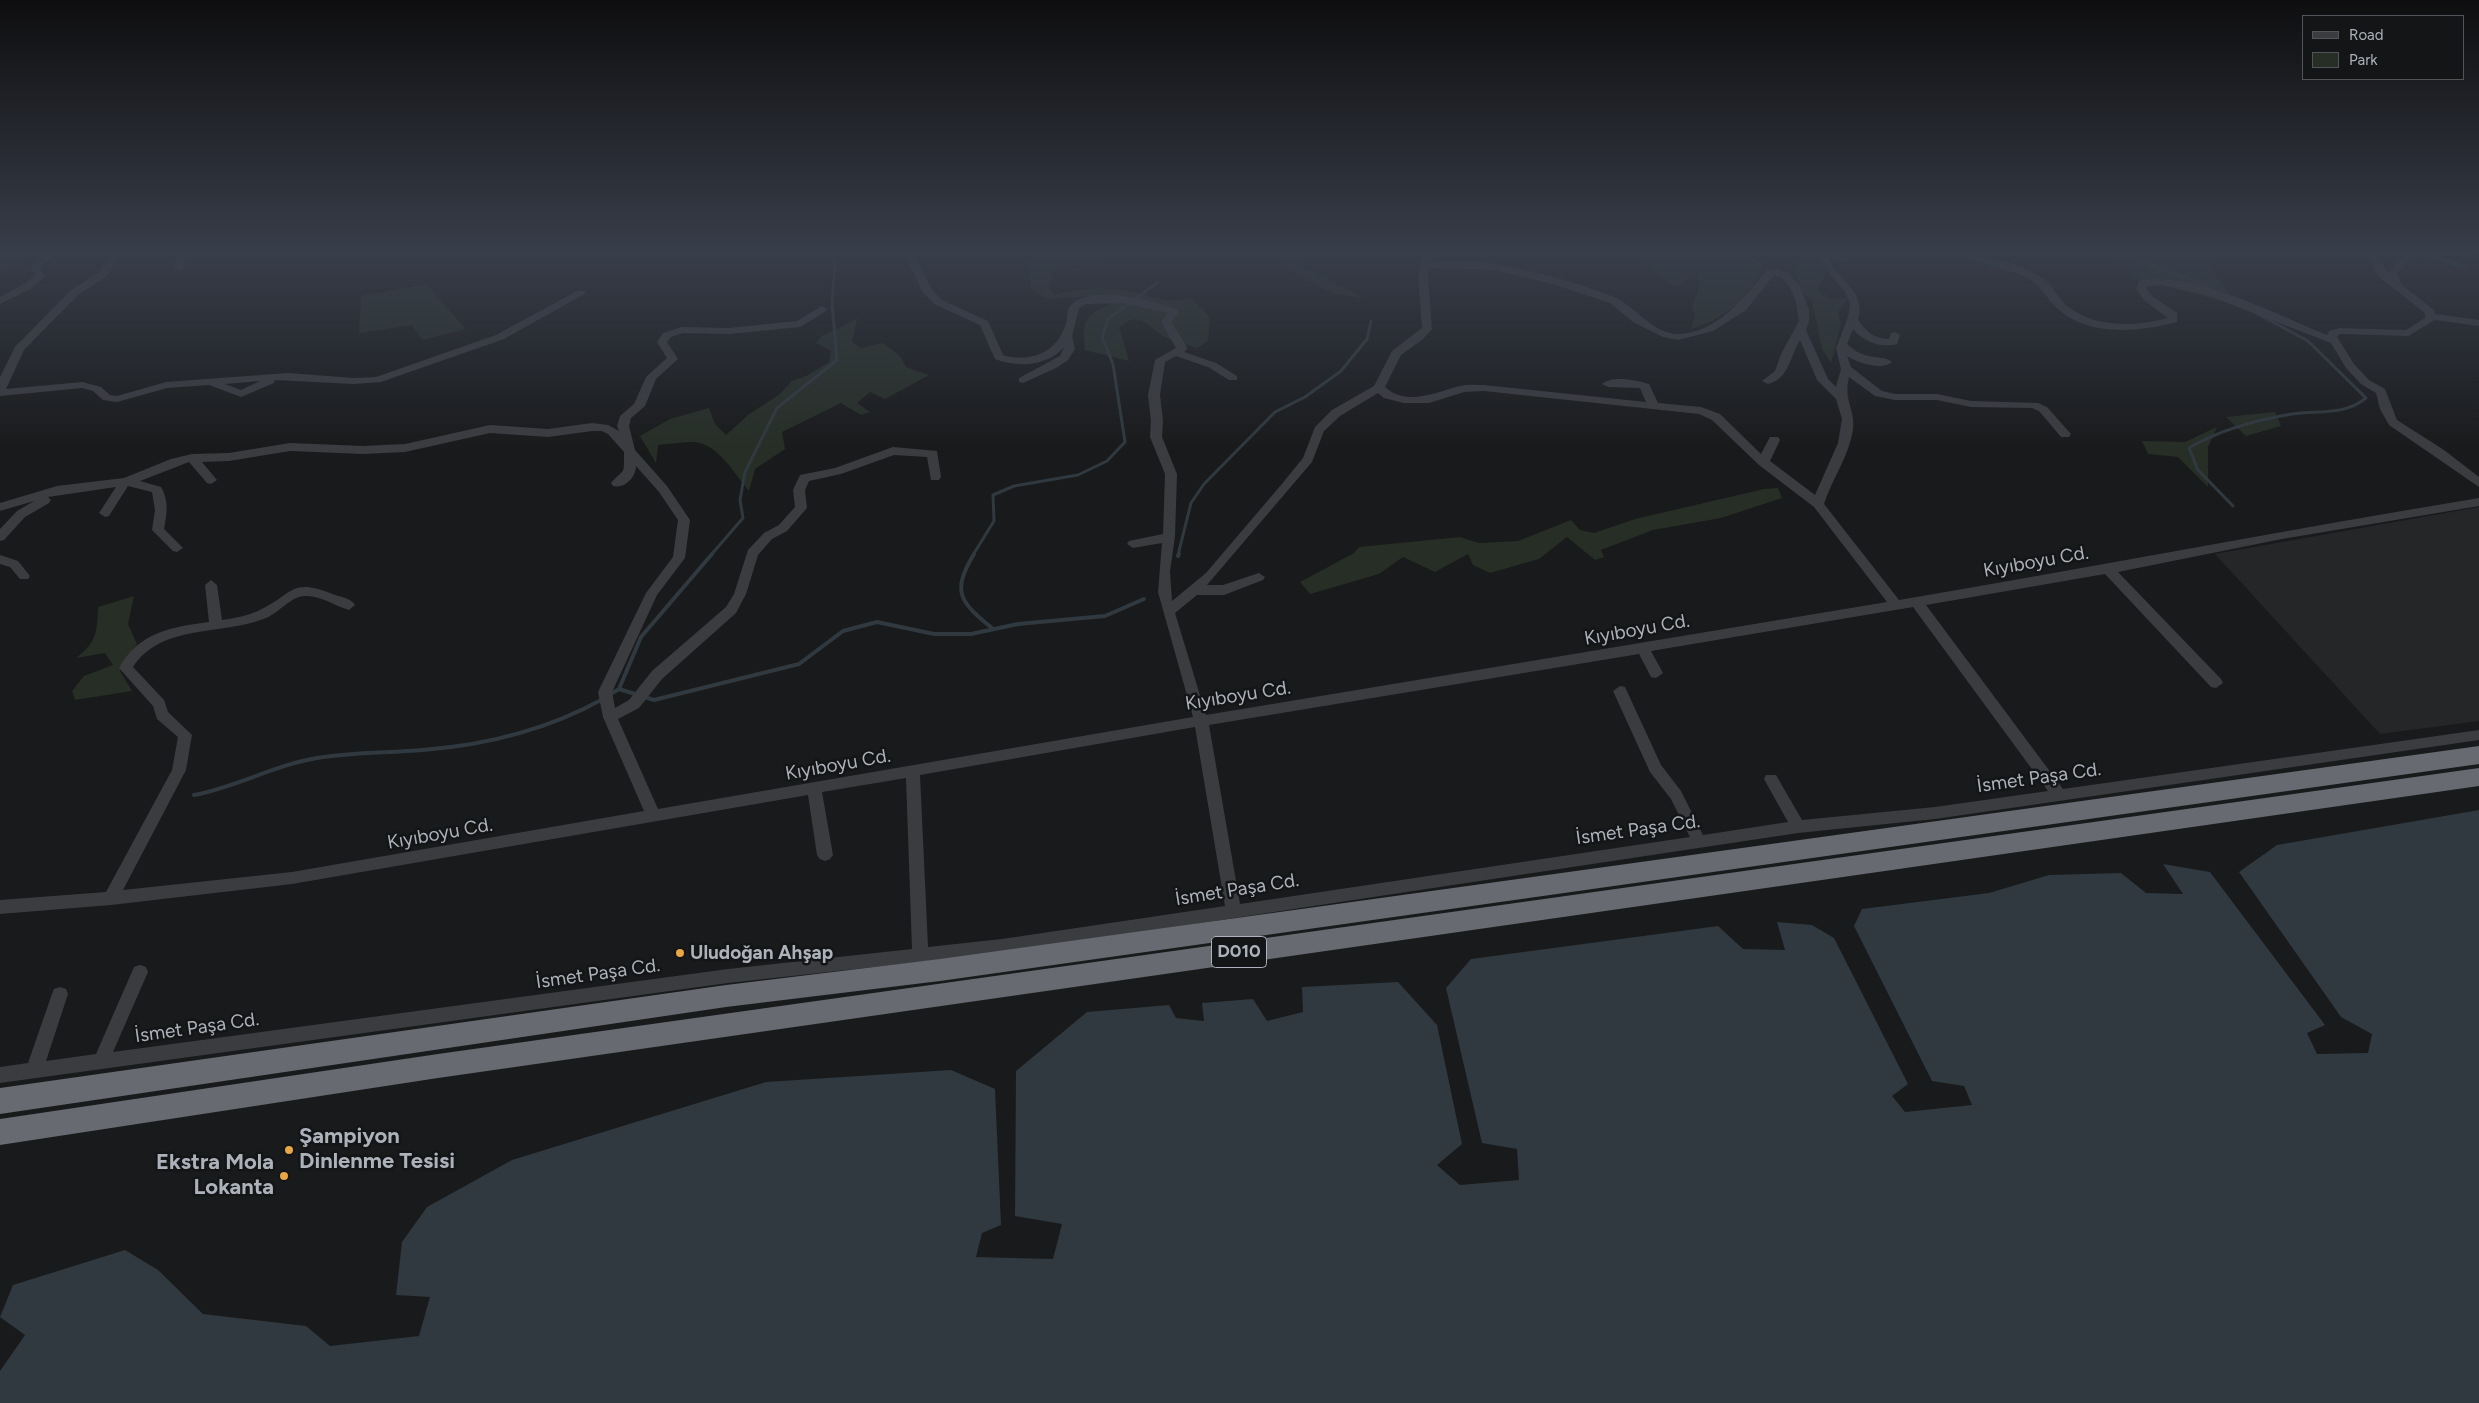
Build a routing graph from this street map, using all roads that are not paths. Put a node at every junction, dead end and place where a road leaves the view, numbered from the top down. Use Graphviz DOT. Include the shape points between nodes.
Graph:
graph roads {
  1 [pos="47,320"];
  2 [pos="530,320"];
  3 [pos="805,320"];
  4 [pos="978,320"];
  5 [pos="1071,320"];
  6 [pos="1167,320"];
  7 [pos="1426,320"];
  8 [pos="1638,320"];
  9 [pos="1722,320"];
  10 [pos="1803,320"];
  11 [pos="1851,320"];
  12 [pos="1853,320"];
  13 [pos="2087,320"];
  14 [pos="2171,320"];
  15 [pos="2282,320"];
  16 [pos="2428,320"];
  17 [pos="2461,320"];
  18 [pos="2479,323"];
  19 [pos="1801,330"];
  20 [pos="1066,334"];
  21 [pos="1896,335"];
  22 [pos="2334,341"];
  23 [pos="1842,345"];
  24 [pos="1177,353"];
  25 [pos="1887,362"];
  26 [pos="1846,369"];
  27 [pos="1233,378"];
  28 [pos="1023,380"];
  29 [pos="1768,382"];
  30 [pos="1608,384"];
  31 [pos="1379,388"];
  32 [pos="0,389"];
  33 [pos="0,393"];
  34 [pos="1842,399"];
  35 [pos="1654,407"];
  36 [pos="2065,434"];
  37 [pos="1774,440"];
  38 [pos="630,452"];
  39 [pos="192,458"];
  40 [pos="1764,462"];
  41 [pos="935,477"];
  42 [pos="212,480"];
  43 [pos="124,482"];
  44 [pos="617,483"];
  45 [pos="2479,483"];
  46 [pos="86,486"];
  47 [pos="2479,502"];
  48 [pos="1818,504"];
  49 [pos="0,507"];
  50 [pos="105,513"];
  51 [pos="1169,536"];
  52 [pos="0,537"];
  53 [pos="1133,544"];
  54 [pos="178,548"];
  55 [pos="0,559"];
  56 [pos="2108,569"];
  57 [pos="24,576"];
  58 [pos="1259,577"];
  59 [pos="211,585"];
  60 [pos="1193,590"];
  61 [pos="1916,601"];
  62 [pos="1896,605"];
  63 [pos="350,606"];
  64 [pos="1168,612"];
  65 [pos="216,625"];
  66 [pos="1643,648"];
  67 [pos="1656,673"];
  68 [pos="2216,683"];
  69 [pos="1620,691"];
  70 [pos="610,717"];
  71 [pos="1201,721"];
  72 [pos="2479,735"];
  73 [pos="2479,755"];
  74 [pos="913,770"];
  75 [pos="2479,776"];
  76 [pos="1771,778"];
  77 [pos="814,788"];
  78 [pos="2059,795"];
  79 [pos="654,816"];
  80 [pos="1798,827"];
  81 [pos="1699,841"];
  82 [pos="826,855"];
  83 [pos="111,898"];
  84 [pos="0,907"];
  85 [pos="1234,911"];
  86 [pos="920,955"];
  87 [pos="140,972"];
  88 [pos="60,994"];
  89 [pos="101,1061"];
  90 [pos="34,1070"];
  91 [pos="0,1075"];
  92 [pos="0,1101"];
  93 [pos="0,1132"];
  1 -- 32 [label="street" via="18,349"];
  2 -- 33 [label="street" via="500,337 377,380 288,376 242,394 216,384 199,382 166,385 117,399 107,398 97,389 82,385"];
  3 -- 38 [label="street" via="800,324 729,331 682,330 668,335 662,342 673,359 651,377 640,406 626,416 623,426"];
  4 -- 20 [label="street" via="984,323 999,357 1006,360 1042,360 1062,344"];
  5 -- 20 [label="street"];
  6 -- 24 [label="street" via="1169,332 1182,349"];
  7 -- 31 [label="street" via="1427,329 1396,353"];
  8 -- 9 [label="street" via="1678,337 1708,329"];
  10 -- 19 [label="street"];
  11 -- 23 [label="street"];
  12 -- 21 [label="street" via="1871,341 1892,342"];
  13 -- 14 [label="street" via="2113,328"];
  15 -- 22 [label="street"];
  16 -- 22 [label="street" via="2408,333 2333,332"];
  17 -- 18 [label="street"];
  19 -- 29 [label="street" via="1791,343 1778,374"];
  19 -- 34 [label="street" via="1822,380"];
  20 -- 28 [label="street" via="1070,349 1064,358"];
  22 -- 45 [label="street" via="2355,372 2381,391 2393,422"];
  23 -- 25 [label="street" via="1851,356"];
  23 -- 26 [label="street" via="1840,355"];
  24 -- 27 [label="street" via="1212,365"];
  24 -- 51 [label="street" via="1160,360 1154,395 1156,437 1171,474"];
  26 -- 34 [label="street" via="1841,383"];
  26 -- 36 [label="street" via="1879,394 1937,397 1971,404 2034,405"];
  30 -- 35 [label="street" via="1636,383 1645,386"];
  31 -- 35 [label="street" via="1388,396 1404,400 1429,400 1463,389 1484,388"];
  31 -- 60 [label="street" via="1336,413 1320,430 1308,459 1210,576"];
  34 -- 48 [label="street" via="1848,420 1842,447"];
  35 -- 40 [label="street" via="1701,411 1716,417"];
  37 -- 40 [label="street"];
  38 -- 39 [label="street" via="612,431 592,427 548,434 490,429 406,448 290,447 229,457"];
  38 -- 44 [label="street" via="630,471"];
  38 -- 70 [label="street" via="664,489 684,520 679,558 652,593 605,692"];
  39 -- 42 [label="street"];
  39 -- 43 [label="street"];
  40 -- 48 [label="street"];
  41 -- 70 [label="street" via="933,454 893,451 837,471 804,478 799,490 800,508 783,528 768,536 752,553 740,594 731,610 657,675 634,704"];
  43 -- 46 [label="street"];
  43 -- 50 [label="street"];
  43 -- 54 [label="street" via="157,490 162,500 158,530"];
  46 -- 49 [label="street" via="57,490"];
  46 -- 52 [label="street" via="45,500 20,514"];
  47 -- 56 [label="street, Kıyıboyu Cd." via="2282,535"];
  48 -- 62 [label="street"];
  51 -- 53 [label="street"];
  51 -- 64 [label="street" via="1164,572"];
  55 -- 57 [label="street" via="14,564"];
  56 -- 61 [label="street, Kıyıboyu Cd."];
  56 -- 68 [label="street"];
  58 -- 60 [label="street" via="1224,590"];
  59 -- 65 [label="street"];
  60 -- 64 [label="street"];
  61 -- 62 [label="street, Kıyıboyu Cd."];
  61 -- 78 [label="street"];
  62 -- 66 [label="street, Kıyıboyu Cd."];
  63 -- 65 [label="street" via="307,591 295,593 263,614"];
  64 -- 71 [label="street"];
  65 -- 83 [label="street" via="156,639 138,651 126,668 159,704 162,715 185,735 179,770"];
  66 -- 67 [label="street"];
  66 -- 71 [label="street, Kıyıboyu Cd."];
  69 -- 81 [label="street" via="1655,768 1676,795"];
  70 -- 79 [label="street"];
  71 -- 74 [label="street, Kıyıboyu Cd."];
  71 -- 85 [label="street"];
  72 -- 78 [label="street, İsmet Paşa Cd."];
  73 -- 92 [label="highway, D010" via="940,970 726,996"];
  74 -- 77 [label="street, Kıyıboyu Cd."];
  74 -- 86 [label="street"];
  75 -- 93 [label="highway, D010" via="438,1066"];
  76 -- 80 [label="street"];
  77 -- 79 [label="street, Kıyıboyu Cd."];
  77 -- 82 [label="street"];
  78 -- 80 [label="street, İsmet Paşa Cd." via="1935,813"];
  79 -- 83 [label="street, Kıyıboyu Cd." via="292,878"];
  80 -- 81 [label="street, İsmet Paşa Cd."];
  81 -- 85 [label="street, İsmet Paşa Cd."];
  83 -- 84 [label="street, Kıyıboyu Cd."];
  85 -- 86 [label="street, İsmet Paşa Cd."];
  86 -- 89 [label="street, İsmet Paşa Cd." via="728,976"];
  87 -- 89 [label="street"];
  88 -- 90 [label="street"];
  89 -- 90 [label="street, İsmet Paşa Cd."];
  90 -- 91 [label="street, İsmet Paşa Cd."];
}
